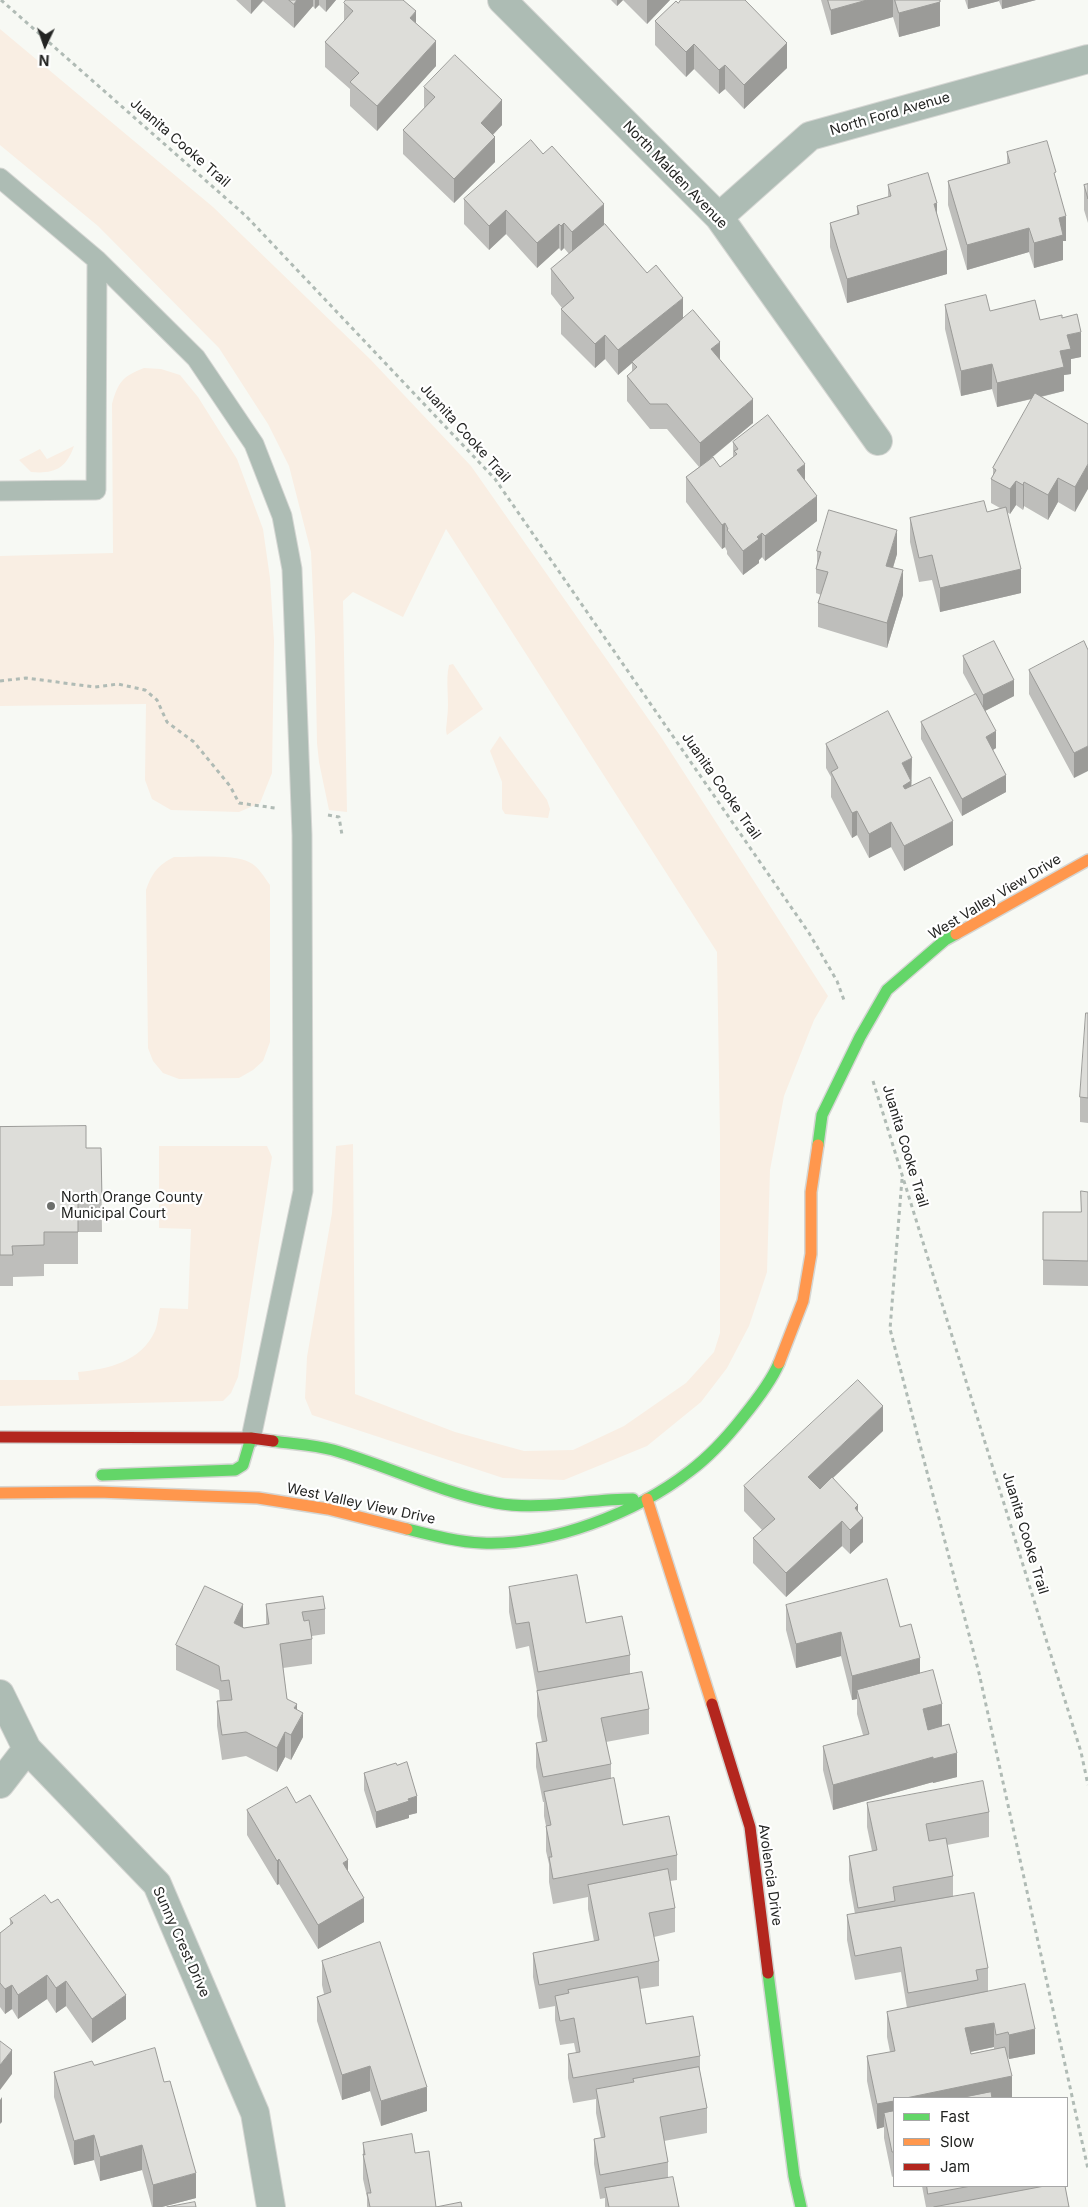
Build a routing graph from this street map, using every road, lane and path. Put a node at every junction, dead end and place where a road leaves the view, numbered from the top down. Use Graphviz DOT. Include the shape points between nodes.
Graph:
graph roads {
  1 [pos="1,0"];
  2 [pos="502,0"];
  3 [pos="1088,59"];
  4 [pos="0,178"];
  5 [pos="719,217"];
  6 [pos="97,260"];
  7 [pos="878,441"];
  8 [pos="0,491"];
  9 [pos="0,681"];
  10 [pos="301,812"];
  11 [pos="342,834"];
  12 [pos="1088,860"];
  13 [pos="860,1037"];
  14 [pos="902,1176"];
  15 [pos="0,1437"];
  16 [pos="251,1438"];
  17 [pos="88,1475"];
  18 [pos="0,1493"];
  19 [pos="647,1499"];
  20 [pos="0,1694"];
  21 [pos="27,1749"];
  22 [pos="0,1784"];
  23 [pos="1088,1785"];
  24 [pos="1088,2169"];
  25 [pos="271,2207"];
  26 [pos="801,2207"];
  1 -- 13 [label="path, Juanita Cooke Trail" via="246,216 495,479 809,933 837,982"];
  2 -- 5 [label="street, North Malden Avenue"];
  3 -- 5 [label="street, North Ford Avenue" via="810,136"];
  4 -- 6 [label="lane"];
  5 -- 7 [label="street, North Malden Avenue"];
  6 -- 8 [label="lane" via="96,490"];
  6 -- 10 [label="lane" via="196,358 254,444 282,516 292,569"];
  9 -- 10 [label="path" via="26,678 95,686 118,684 145,690 157,700 167,722 194,742 230,786 238,803"];
  10 -- 11 [label="path" via="339,817"];
  10 -- 16 [label="lane" via="303,1191"];
  12 -- 13 [label="street, West Valley View Drive" via="945,940 887,990"];
  13 -- 14 [label="path, Juanita Cooke Trail"];
  13 -- 19 [label="street, West Valley View Drive" via="822,1115 811,1192 811,1254 803,1301 777,1367 754,1404 727,1437 691,1471"];
  14 -- 23 [label="path, Juanita Cooke Trail" via="1078,1742"];
  14 -- 24 [label="path" via="890,1329 979,1673"];
  15 -- 16 [label="street"];
  16 -- 17 [label="street" via="243,1465 236,1470"];
  16 -- 19 [label="street" via="332,1450 452,1493 498,1503 537,1507 605,1499"];
  18 -- 19 [label="street, West Valley View Drive" via="98,1492 258,1498 328,1508 437,1536 482,1542 543,1538 590,1524"];
  19 -- 26 [label="street, Avolencia Drive" via="750,1827 794,2176"];
  20 -- 21 [label="street, Sunny Crest Drive"];
  21 -- 22 [label="street"];
  21 -- 25 [label="street, Sunny Crest Drive" via="156,1884 255,2113"];
}
